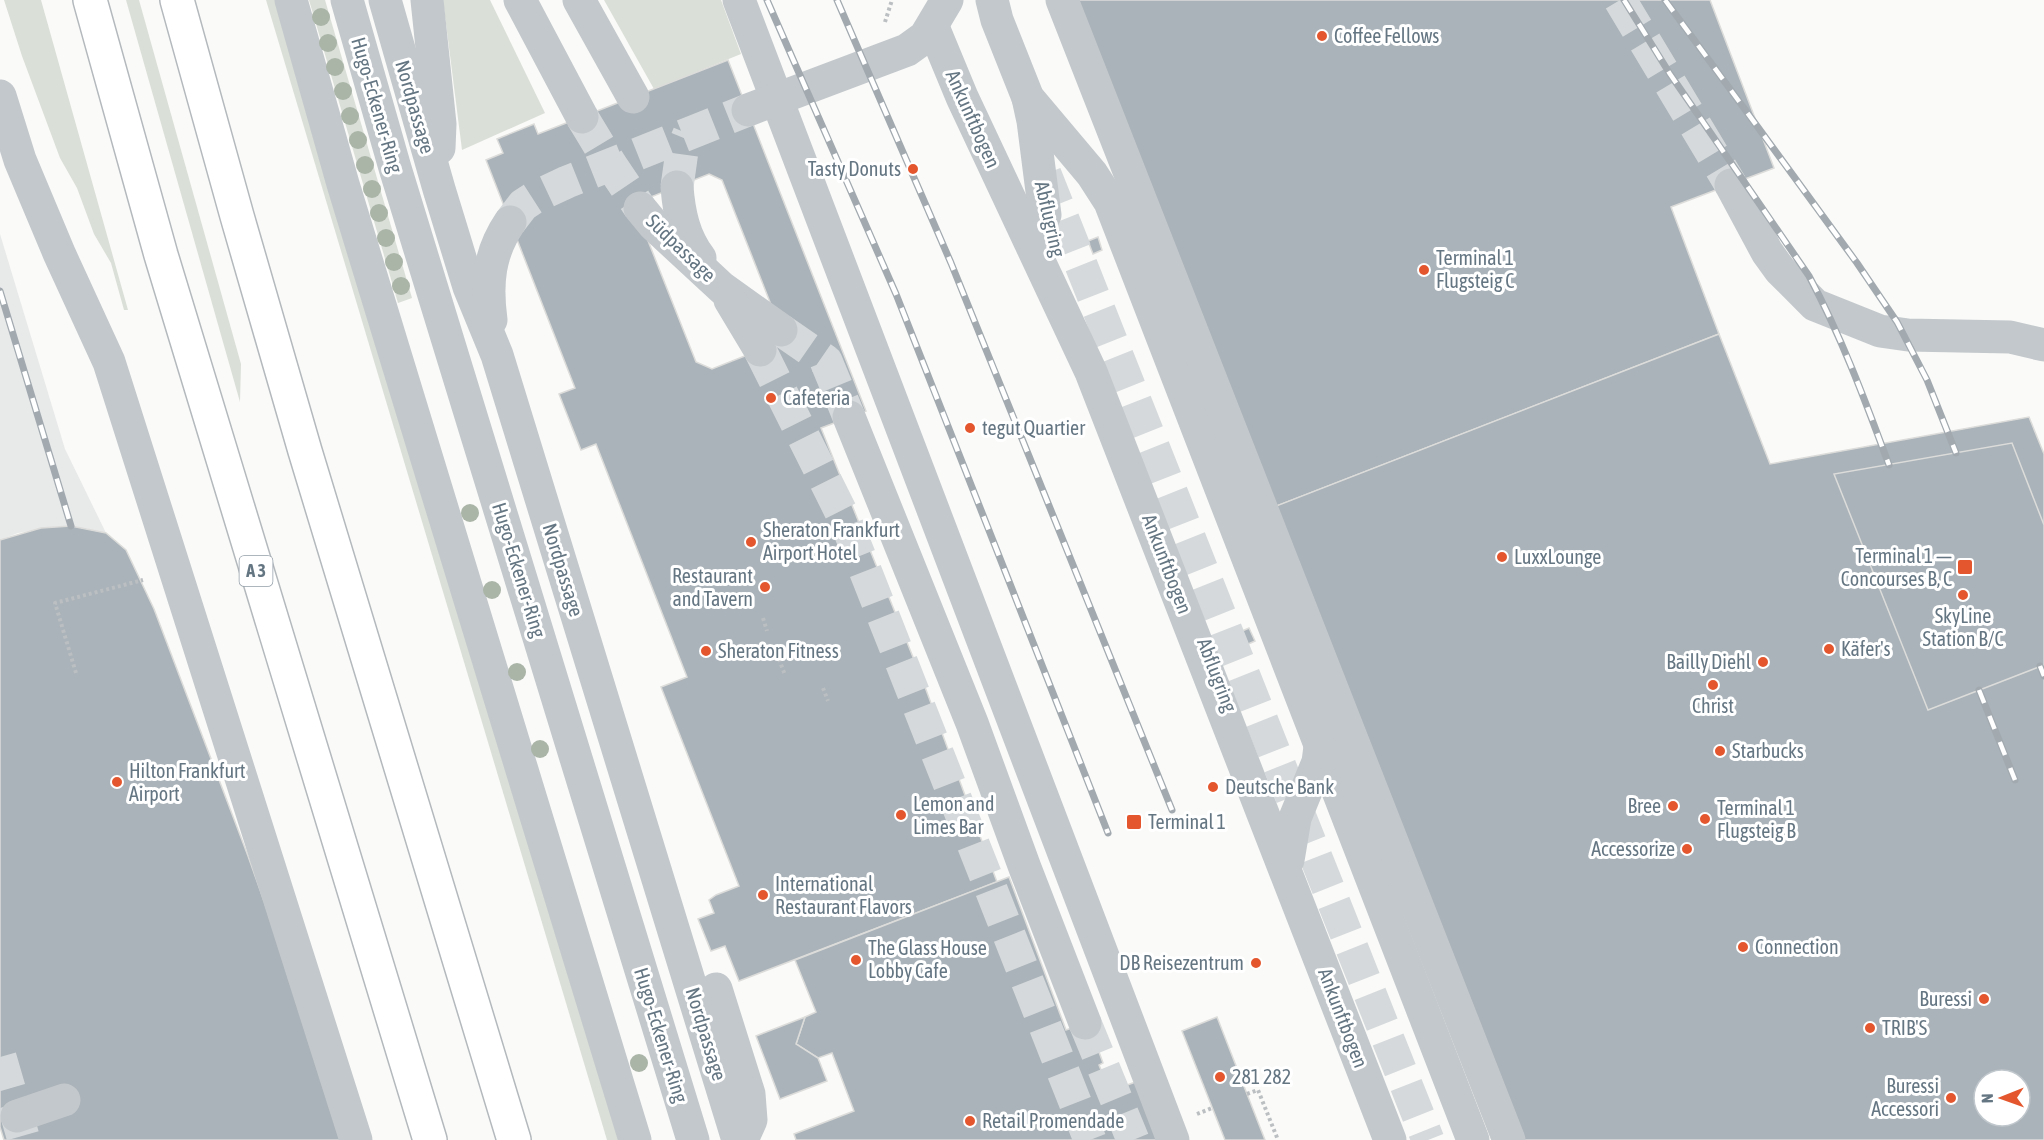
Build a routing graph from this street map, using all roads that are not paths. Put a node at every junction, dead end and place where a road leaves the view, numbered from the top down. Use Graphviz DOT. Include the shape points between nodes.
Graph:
graph roads {
  1 [pos="90,0"];
  2 [pos="177,0"];
  3 [pos="291,0"];
  4 [pos="347,0"];
  5 [pos="385,0"];
  6 [pos="427,0"];
  7 [pos="520,0"];
  8 [pos="579,0"];
  9 [pos="740,0"];
  10 [pos="1062,0"];
  11 [pos="990,7"];
  12 [pos="940,13"];
  13 [pos="0,96"];
  14 [pos="633,97"];
  15 [pos="1028,98"];
  16 [pos="763,105"];
  17 [pos="582,117"];
  18 [pos="1731,185"];
  19 [pos="677,187"];
  20 [pos="438,189"];
  21 [pos="640,208"];
  22 [pos="510,222"];
  23 [pos="722,288"];
  24 [pos="771,340"];
  25 [pos="2044,345"];
  26 [pos="497,355"];
  27 [pos="539,417"];
  28 [pos="849,417"];
  29 [pos="1320,747"];
  30 [pos="1288,860"];
  31 [pos="1085,1023"];
  32 [pos="64,1100"];
  33 [pos="17,1116"];
  34 [pos="356,1140"];
  35 [pos="430,1140"];
  36 [pos="514,1140"];
  37 [pos="635,1140"];
  38 [pos="693,1140"];
  39 [pos="740,1140"];
  40 [pos="1173,1140"];
  41 [pos="1390,1140"];
  42 [pos="1396,1140"];
  43 [pos="1473,1140"];
  44 [pos="1509,1140"];
  1 -- 35 [label="highway, A 3" via="165,267"];
  2 -- 36 [label="highway" via="305,451"];
  3 -- 37 [label="street"];
  4 -- 38 [label="street, Hugo-Eckener-Ring"];
  5 -- 20 [label="street, Nordpassage"];
  6 -- 20 [label="street" via="440,124"];
  7 -- 17 [label="street"];
  8 -- 14 [label="street"];
  9 -- 16 [label="street"];
  10 -- 44 [label="street"];
  11 -- 15 [label="street, Abflugring"];
  12 -- 16 [label="street" via="925,37 907,50"];
  12 -- 41 [label="street, Ankunftbogen" via="962,97 1095,382"];
  13 -- 34 [label="street" via="29,180 109,362"];
  15 -- 29 [label="street" via="1092,174 1110,202"];
  15 -- 30 [label="street, Abflugring, bridge" via="1049,234"];
  16 -- 40 [label="street"];
  18 -- 25 [label="street" via="1767,252 1815,305 1881,331 2010,337"];
  19 -- 23 [label="street, Südpassage" via="684,231"];
  20 -- 26 [label="street, Nordpassage" via="469,287"];
  21 -- 23 [label="street, Südpassage"];
  22 -- 26 [label="street" via="499,238 490,277"];
  23 -- 24 [label="street"];
  26 -- 39 [label="street, Nordpassage"];
  27 -- 39 [label="street" via="534,424 749,1094 751,1120"];
  28 -- 31 [label="street" via="960,693"];
  29 -- 30 [label="street, bridge" via="1318,762 1295,818"];
  29 -- 43 [label="street"];
  30 -- 42 [label="street, Abflugring"];
  32 -- 33 [label="street"];
}
